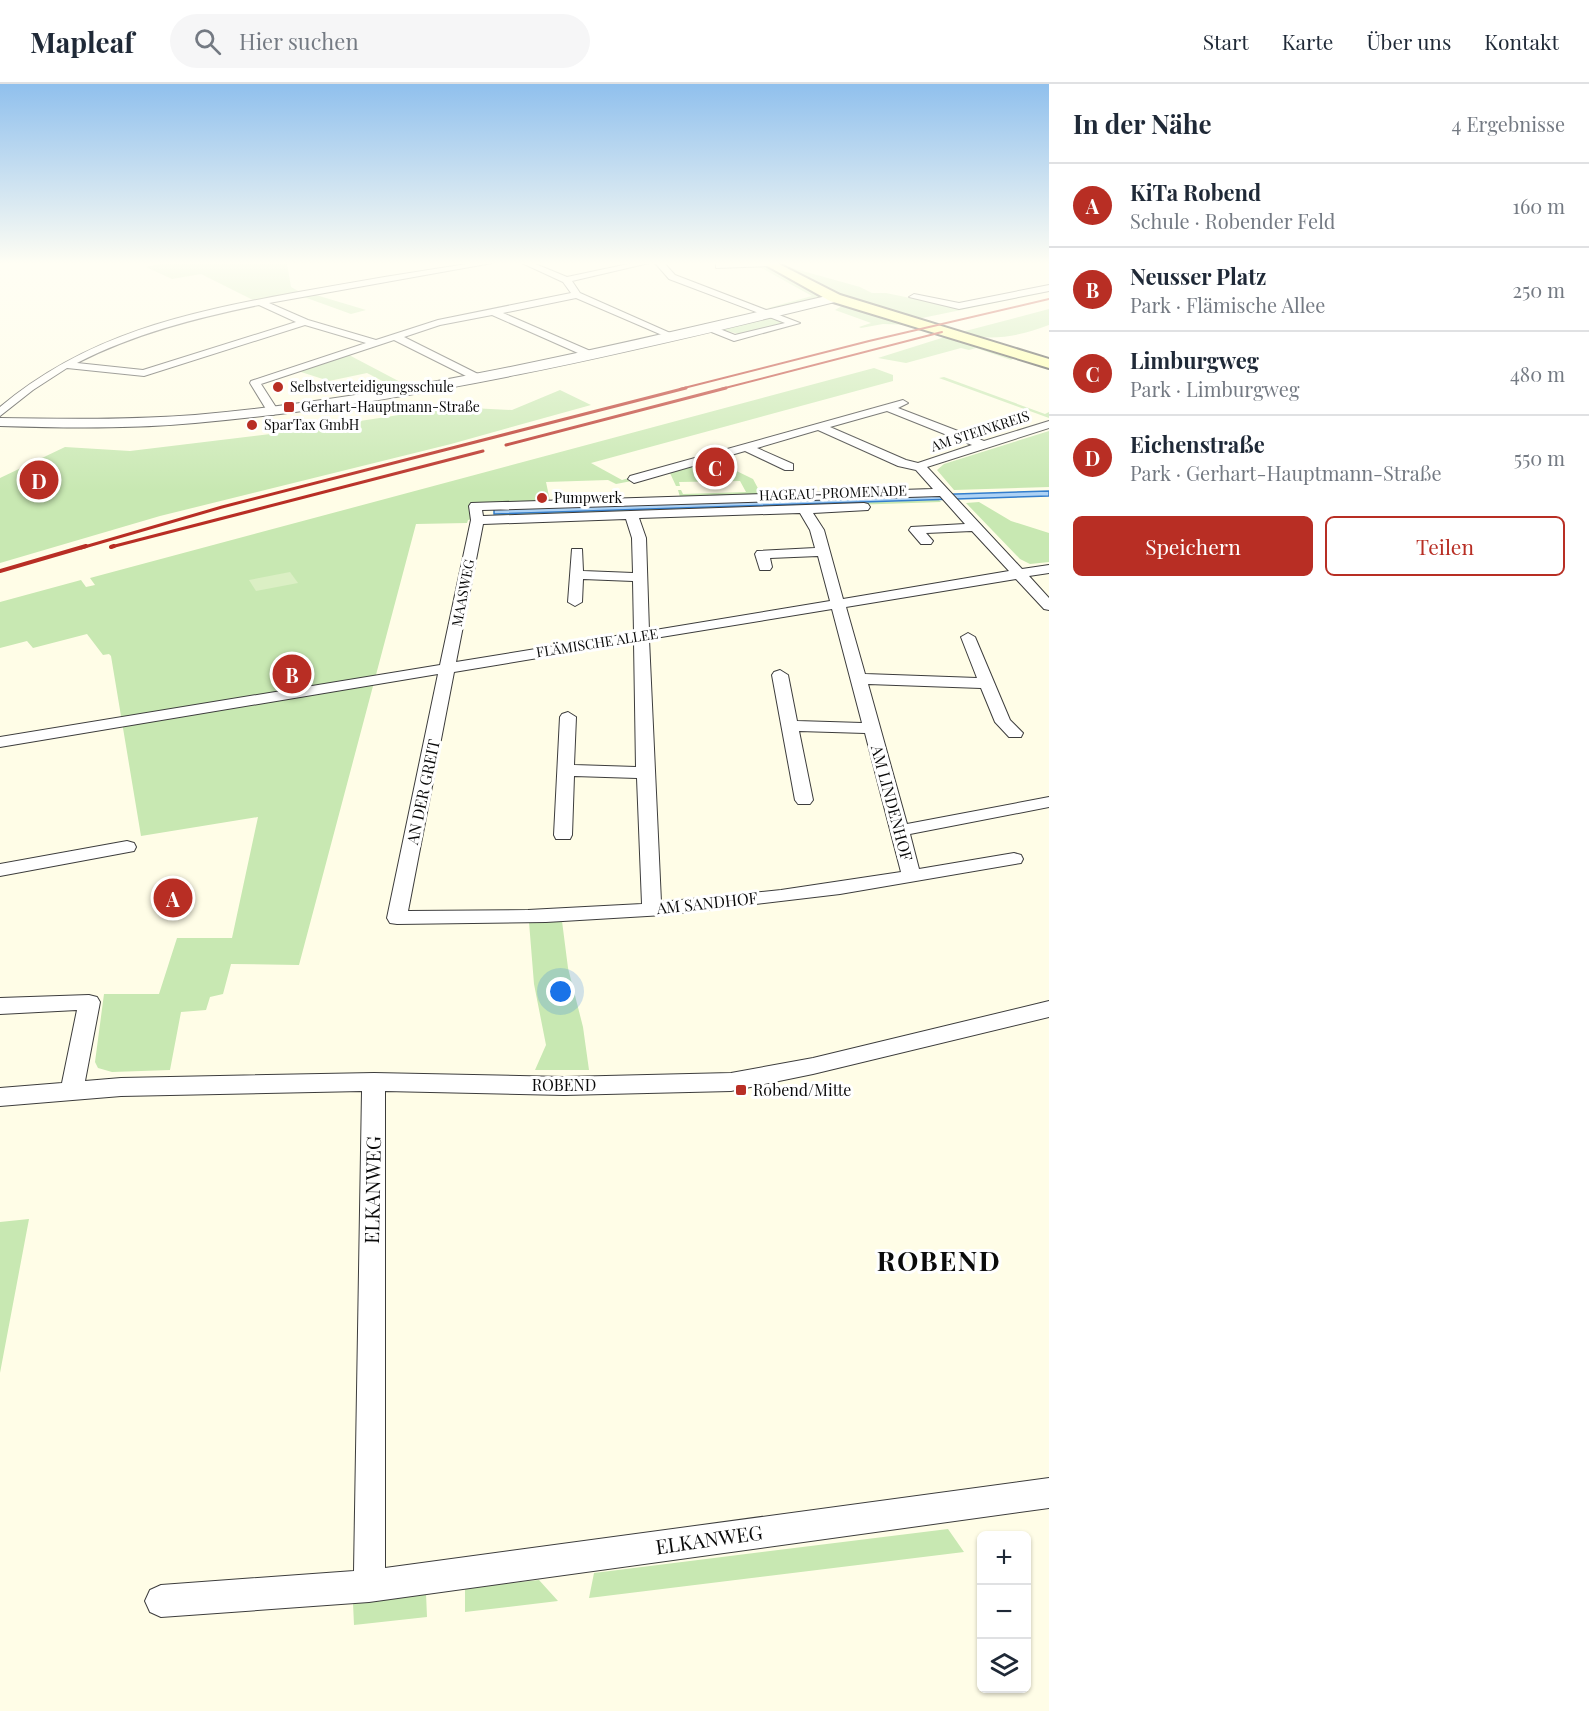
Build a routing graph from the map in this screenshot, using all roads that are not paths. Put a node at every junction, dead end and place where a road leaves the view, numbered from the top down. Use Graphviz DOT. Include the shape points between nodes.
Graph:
graph roads {
  1 [pos="124,339"];
  2 [pos="252,339"];
  3 [pos="362,339"];
  4 [pos="389,339"];
  5 [pos="399,339"];
  6 [pos="554,339"];
  7 [pos="660,339"];
  8 [pos="968,339"];
  9 [pos="376,343"];
  10 [pos="591,355"];
  11 [pos="1049,364"];
  12 [pos="68,365"];
  13 [pos="478,378"];
  14 [pos="903,404"];
  15 [pos="889,408"];
  16 [pos="273,412"];
  17 [pos="0,413"];
  18 [pos="0,422"];
  19 [pos="1049,424"];
  20 [pos="820,428"];
  21 [pos="983,445"];
  22 [pos="748,448"];
  23 [pos="789,467"];
  24 [pos="920,467"];
  25 [pos="634,479"];
  26 [pos="668,484"];
  27 [pos="946,497"];
  28 [pos="804,509"];
  29 [pos="631,515"];
  30 [pos="477,520"];
  31 [pos="975,527"];
  32 [pos="926,541"];
  33 [pos="577,552"];
  34 [pos="824,552"];
  35 [pos="762,555"];
  36 [pos="1049,569"];
  37 [pos="1019,574"];
  38 [pos="576,575"];
  39 [pos="640,577"];
  40 [pos="575,602"];
  41 [pos="838,604"];
  42 [pos="1049,606"];
  43 [pos="643,635"];
  44 [pos="968,637"];
  45 [pos="448,667"];
  46 [pos="780,675"];
  47 [pos="859,679"];
  48 [pos="987,683"];
  49 [pos="568,717"];
  50 [pos="790,726"];
  51 [pos="872,728"];
  52 [pos="1015,733"];
  53 [pos="0,742"];
  54 [pos="565,770"];
  55 [pos="645,773"];
  56 [pos="804,800"];
  57 [pos="1049,802"];
  58 [pos="899,831"];
  59 [pos="563,834"];
  60 [pos="127,848"];
  61 [pos="1014,859"];
  62 [pos="0,870"];
  63 [pos="912,877"];
  64 [pos="652,909"];
  65 [pos="397,918"];
  66 [pos="0,1006"];
  67 [pos="1049,1009"];
  68 [pos="374,1082"];
  69 [pos="72,1090"];
  70 [pos="0,1097"];
  71 [pos="1049,1493"];
  72 [pos="369,1586"];
  73 [pos="161,1601"];
  1 -- 12 [label="street"];
  2 -- 12 [label="street" via="144,373"];
  3 -- 9 [label="street"];
  4 -- 9 [label="street"];
  5 -- 13 [label="street"];
  6 -- 10 [label="street"];
  7 -- 10 [label="street"];
  8 -- 11 [label="main road"];
  9 -- 16 [label="street" via="255,383"];
  10 -- 13 [label="street"];
  12 -- 17 [label="street" via="17,397"];
  13 -- 16 [label="street"];
  14 -- 15 [label="street"];
  15 -- 20 [label="street"];
  15 -- 21 [label="street"];
  16 -- 18 [label="street" via="89,424"];
  19 -- 21 [label="street, AM STEINKREIS"];
  20 -- 22 [label="street"];
  20 -- 24 [label="street"];
  21 -- 24 [label="street, AM STEINKREIS"];
  22 -- 23 [label="street"];
  22 -- 26 [label="street"];
  24 -- 27 [label="street"];
  25 -- 26 [label="street"];
  26 -- 27 [label="street, HAGEAU-PROMENADE"];
  26 -- 30 [label="street, HAGEAU-PROMENADE" via="475,506"];
  27 -- 28 [label="street, HAGEAU-PROMENADE"];
  27 -- 31 [label="street"];
  28 -- 29 [label="street, HAGEAU-PROMENADE"];
  28 -- 34 [label="street, AM LINDENHOF"];
  29 -- 30 [label="street, HAGEAU-PROMENADE"];
  29 -- 39 [label="street" via="639,538"];
  30 -- 45 [label="street, MAASWEG"];
  31 -- 32 [label="street" via="916,530"];
  31 -- 37 [label="street"];
  33 -- 38 [label="street"];
  34 -- 35 [label="street"];
  34 -- 41 [label="street, AM LINDENHOF"];
  36 -- 37 [label="street, FLÄMISCHE ALLEE"];
  37 -- 41 [label="street, FLÄMISCHE ALLEE"];
  37 -- 42 [label="street"];
  38 -- 39 [label="street"];
  38 -- 40 [label="street"];
  39 -- 43 [label="street"];
  41 -- 43 [label="street, FLÄMISCHE ALLEE"];
  41 -- 47 [label="street, AM LINDENHOF"];
  43 -- 45 [label="street, FLÄMISCHE ALLEE"];
  43 -- 55 [label="street"];
  44 -- 48 [label="street"];
  45 -- 53 [label="street, FLÄMISCHE ALLEE"];
  45 -- 65 [label="street, AN DER GREIT"];
  46 -- 50 [label="street"];
  47 -- 48 [label="street"];
  47 -- 51 [label="street, AM LINDENHOF"];
  48 -- 52 [label="street" via="1003,722"];
  49 -- 54 [label="street"];
  50 -- 51 [label="street, AM LINDENHOF"];
  50 -- 56 [label="street"];
  51 -- 58 [label="street, AM LINDENHOF"];
  54 -- 55 [label="street"];
  54 -- 59 [label="street"];
  55 -- 64 [label="street"];
  57 -- 58 [label="street"];
  58 -- 63 [label="street, AM LINDENHOF"];
  60 -- 62 [label="street"];
  61 -- 63 [label="street, AM SANDHOF"];
  63 -- 64 [label="street, AM SANDHOF" via="827,891"];
  64 -- 65 [label="street, AM SANDHOF" via="547,916"];
  66 -- 69 [label="street" via="89,1002"];
  67 -- 68 [label="street, ROBEND" via="735,1082 564,1086"];
  68 -- 69 [label="street, ROBEND"];
  68 -- 72 [label="street, ELKANWEG"];
  69 -- 70 [label="street, ROBEND"];
  71 -- 72 [label="street, ELKANWEG"];
  72 -- 73 [label="street, ELKANWEG"];
}
